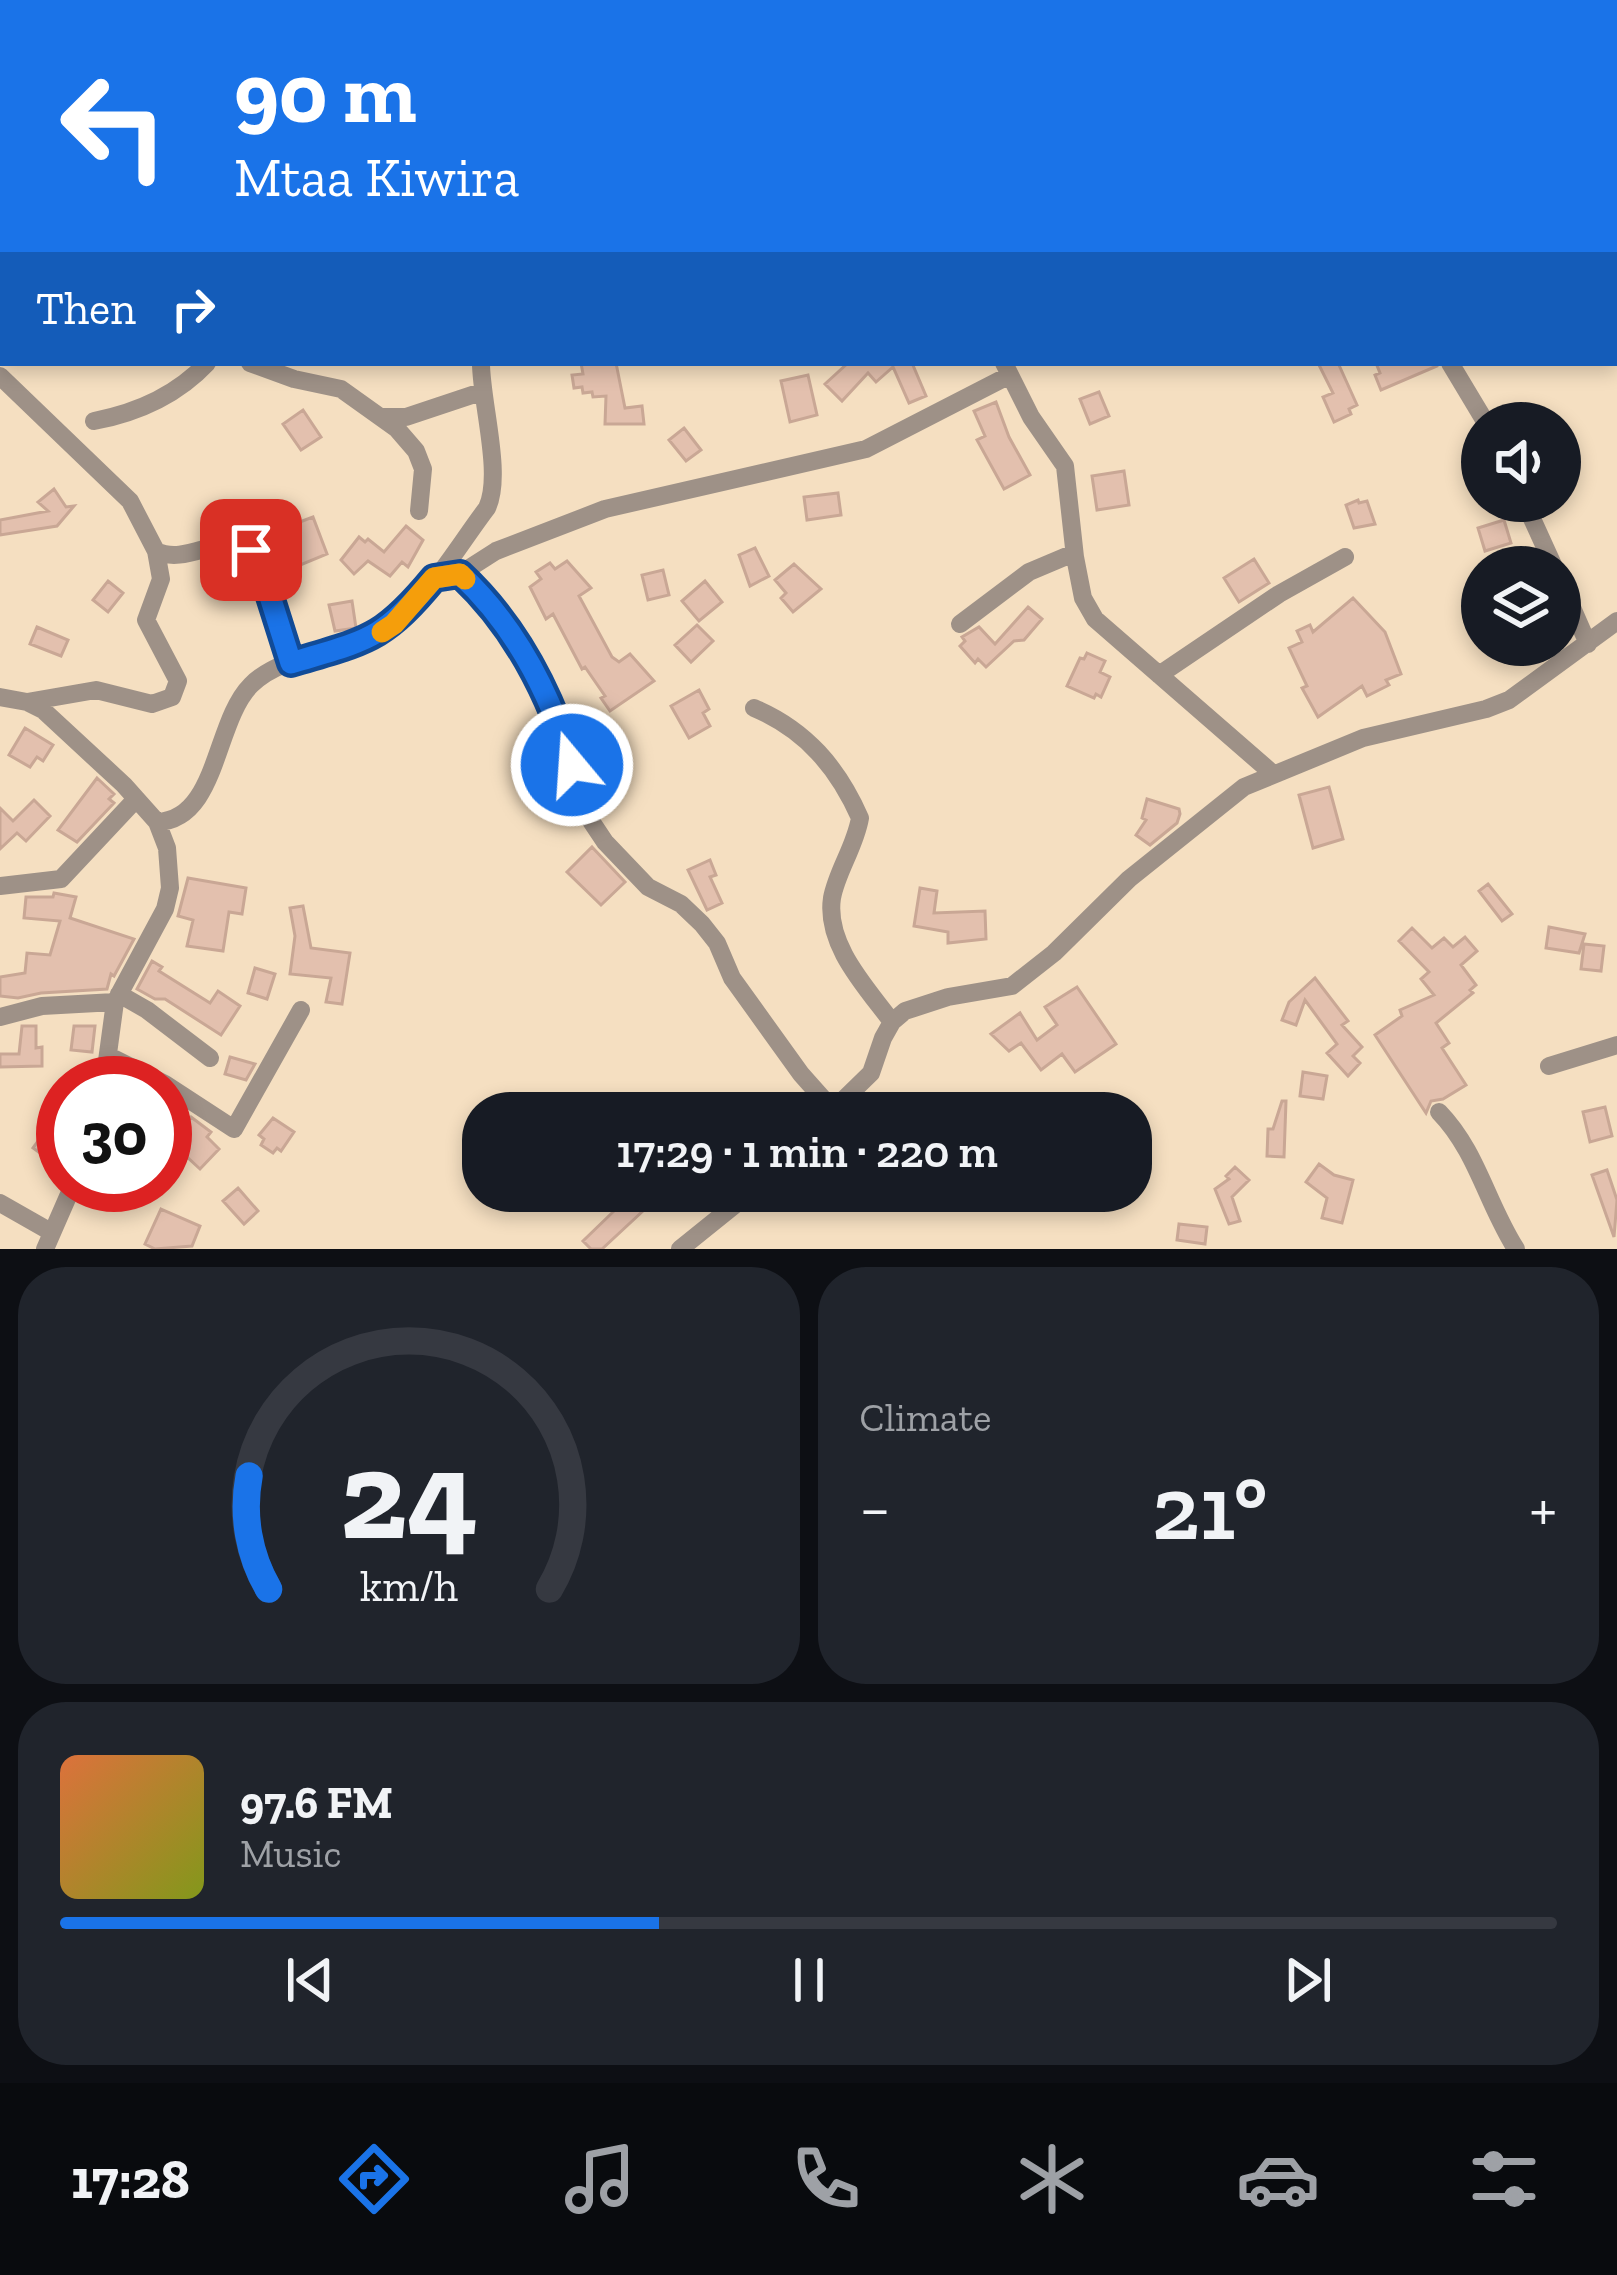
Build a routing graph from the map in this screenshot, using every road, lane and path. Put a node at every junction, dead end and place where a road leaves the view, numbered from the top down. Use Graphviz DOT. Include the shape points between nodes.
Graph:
graph roads {
  1 [pos="203,366"];
  2 [pos="258,366"];
  3 [pos="481,366"];
  4 [pos="1452,366"];
  5 [pos="1007,369"];
  6 [pos="0,376"];
  7 [pos="482,392"];
  8 [pos="1473,402"];
  9 [pos="383,417"];
  10 [pos="94,421"];
  11 [pos="418,511"];
  12 [pos="156,551"];
  13 [pos="1074,553"];
  14 [pos="1345,557"];
  15 [pos="460,574"];
  16 [pos="434,578"];
  17 [pos="1617,621"];
  18 [pos="960,624"];
  19 [pos="1581,628"];
  20 [pos="1588,644"];
  21 [pos="291,663"];
  22 [pos="1159,675"];
  23 [pos="0,697"];
  24 [pos="27,702"];
  25 [pos="754,708"];
  26 [pos="1272,773"];
  27 [pos="136,799"];
  28 [pos="157,821"];
  29 [pos="0,886"];
  30 [pos="117,998"];
  31 [pos="301,1010"];
  32 [pos="0,1017"];
  33 [pos="892,1022"];
  34 [pos="1617,1046"];
  35 [pos="110,1056"];
  36 [pos="210,1058"];
  37 [pos="1549,1066"];
  38 [pos="816,1092"];
  39 [pos="851,1092"];
  40 [pos="192,1102"];
  41 [pos="1439,1112"];
  42 [pos="0,1203"];
  43 [pos="62,1212"];
  44 [pos="726,1212"];
  45 [pos="48,1240"];
  46 [pos="680,1249"];
  47 [pos="1516,1249"];
  1 -- 10 [label="street" via="150,404"];
  2 -- 9 [label="street" via="341,389"];
  3 -- 7 [label="street"];
  4 -- 8 [label="street"];
  5 -- 13 [label="street" via="1062,457"];
  5 -- 15 [label="street" via="866,449 605,509 496,551"];
  6 -- 12 [label="street" via="130,501"];
  7 -- 9 [label="street"];
  7 -- 16 [label="street" via="491,499"];
  9 -- 11 [label="street" via="423,469"];
  12 -- 21 [label="street" via="174,556 239,543 251,550"];
  12 -- 24 [label="street" via="161,578 147,626 178,681 172,697 152,704 96,690"];
  13 -- 18 [label="street" via="1029,572"];
  13 -- 22 [label="street" via="1095,619"];
  14 -- 22 [label="street"];
  15 -- 16 [label="street"];
  15 -- 38 [label="street" via="500,618 550,698 604,842 648,887 702,924"];
  16 -- 21 [label="street" via="372,638"];
  17 -- 20 [label="street"];
  19 -- 20 [label="street"];
  20 -- 26 [label="street" via="1486,710 1383,732"];
  21 -- 28 [label="street" via="245,691 194,803 173,821"];
  22 -- 26 [label="street"];
  23 -- 24 [label="street"];
  24 -- 27 [label="street"];
  25 -- 33 [label="street" via="826,758 860,818 832,900 833,921 841,949"];
  26 -- 33 [label="street" via="1203,817 1012,986 919,1004"];
  27 -- 28 [label="street"];
  27 -- 29 [label="street" via="62,879"];
  28 -- 30 [label="street" via="170,888 157,930"];
  30 -- 32 [label="street"];
  30 -- 35 [label="street"];
  30 -- 36 [label="street" via="147,1010"];
  31 -- 40 [label="street" via="234,1129"];
  33 -- 39 [label="street" via="871,1072"];
  34 -- 37 [label="street"];
  41 -- 47 [label="street" via="1475,1162"];
  42 -- 45 [label="street"];
  43 -- 45 [label="street"];
  44 -- 46 [label="street"];
}
